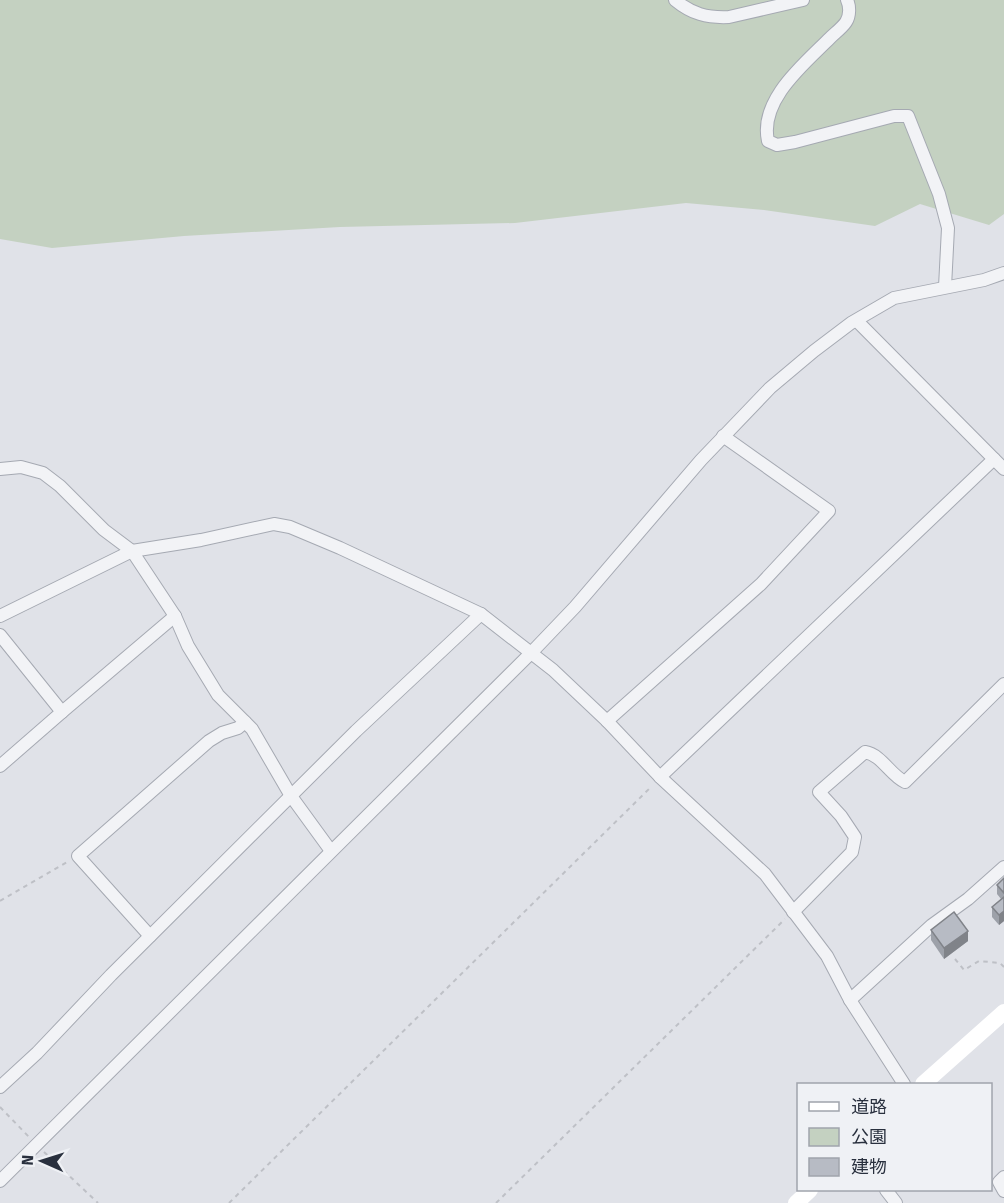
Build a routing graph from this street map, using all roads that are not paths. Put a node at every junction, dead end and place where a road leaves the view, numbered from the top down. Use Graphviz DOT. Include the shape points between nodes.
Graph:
graph roads {
  1 [pos="675,0"];
  2 [pos="803,0"];
  3 [pos="847,0"];
  4 [pos="1004,273"];
  5 [pos="945,287"];
  6 [pos="857,321"];
  7 [pos="723,436"];
  8 [pos="994,459"];
  9 [pos="0,469"];
  10 [pos="1004,469"];
  11 [pos="132,550"];
  12 [pos="480,614"];
  13 [pos="0,616"];
  14 [pos="175,616"];
  15 [pos="0,634"];
  16 [pos="531,653"];
  17 [pos="1004,684"];
  18 [pos="62,712"];
  19 [pos="607,721"];
  20 [pos="245,722"];
  21 [pos="0,766"];
  22 [pos="660,777"];
  23 [pos="291,796"];
  24 [pos="331,851"];
  25 [pos="1004,867"];
  26 [pos="793,912"];
  27 [pos="150,936"];
  28 [pos="849,1000"];
  29 [pos="1004,1012"];
  30 [pos="903,1083"];
  31 [pos="924,1083"];
  32 [pos="0,1087"];
  33 [pos="1004,1177"];
  34 [pos="0,1181"];
  35 [pos="809,1191"];
  36 [pos="887,1191"];
  37 [pos="1004,1191"];
  38 [pos="796,1203"];
  39 [pos="896,1203"];
  1 -- 2 [label="street" via="688,11 716,18"];
  3 -- 5 [label="street" via="848,20 787,82 768,115 768,141 777,145 795,142 894,116 909,116 948,228"];
  4 -- 5 [label="street"];
  5 -- 6 [label="street" via="894,298"];
  6 -- 7 [label="street" via="770,388"];
  6 -- 8 [label="street"];
  7 -- 16 [label="street"];
  7 -- 19 [label="street" via="829,511 761,584"];
  8 -- 10 [label="street"];
  8 -- 22 [label="street"];
  9 -- 11 [label="street" via="21,467 43,473 104,530"];
  11 -- 12 [label="street" via="274,524 340,548"];
  11 -- 13 [label="street"];
  11 -- 14 [label="street"];
  12 -- 16 [label="street"];
  12 -- 23 [label="street"];
  14 -- 18 [label="street"];
  14 -- 20 [label="street" via="218,695"];
  15 -- 18 [label="street"];
  16 -- 19 [label="street"];
  16 -- 24 [label="street"];
  17 -- 26 [label="street" via="905,782 865,752 819,792 855,837 852,852"];
  18 -- 21 [label="street"];
  19 -- 22 [label="street"];
  20 -- 23 [label="street"];
  20 -- 27 [label="street" via="209,741 78,855"];
  22 -- 26 [label="street" via="765,874"];
  23 -- 24 [label="street"];
  23 -- 27 [label="street"];
  24 -- 34 [label="street"];
  25 -- 28 [label="street"];
  26 -- 28 [label="street" via="827,956"];
  27 -- 32 [label="street"];
  28 -- 30 [label="street"];
  29 -- 31 [label="main road"];
  33 -- 37 [label="street" via="999,1182"];
  35 -- 38 [label="main road"];
  36 -- 39 [label="street"];
}
